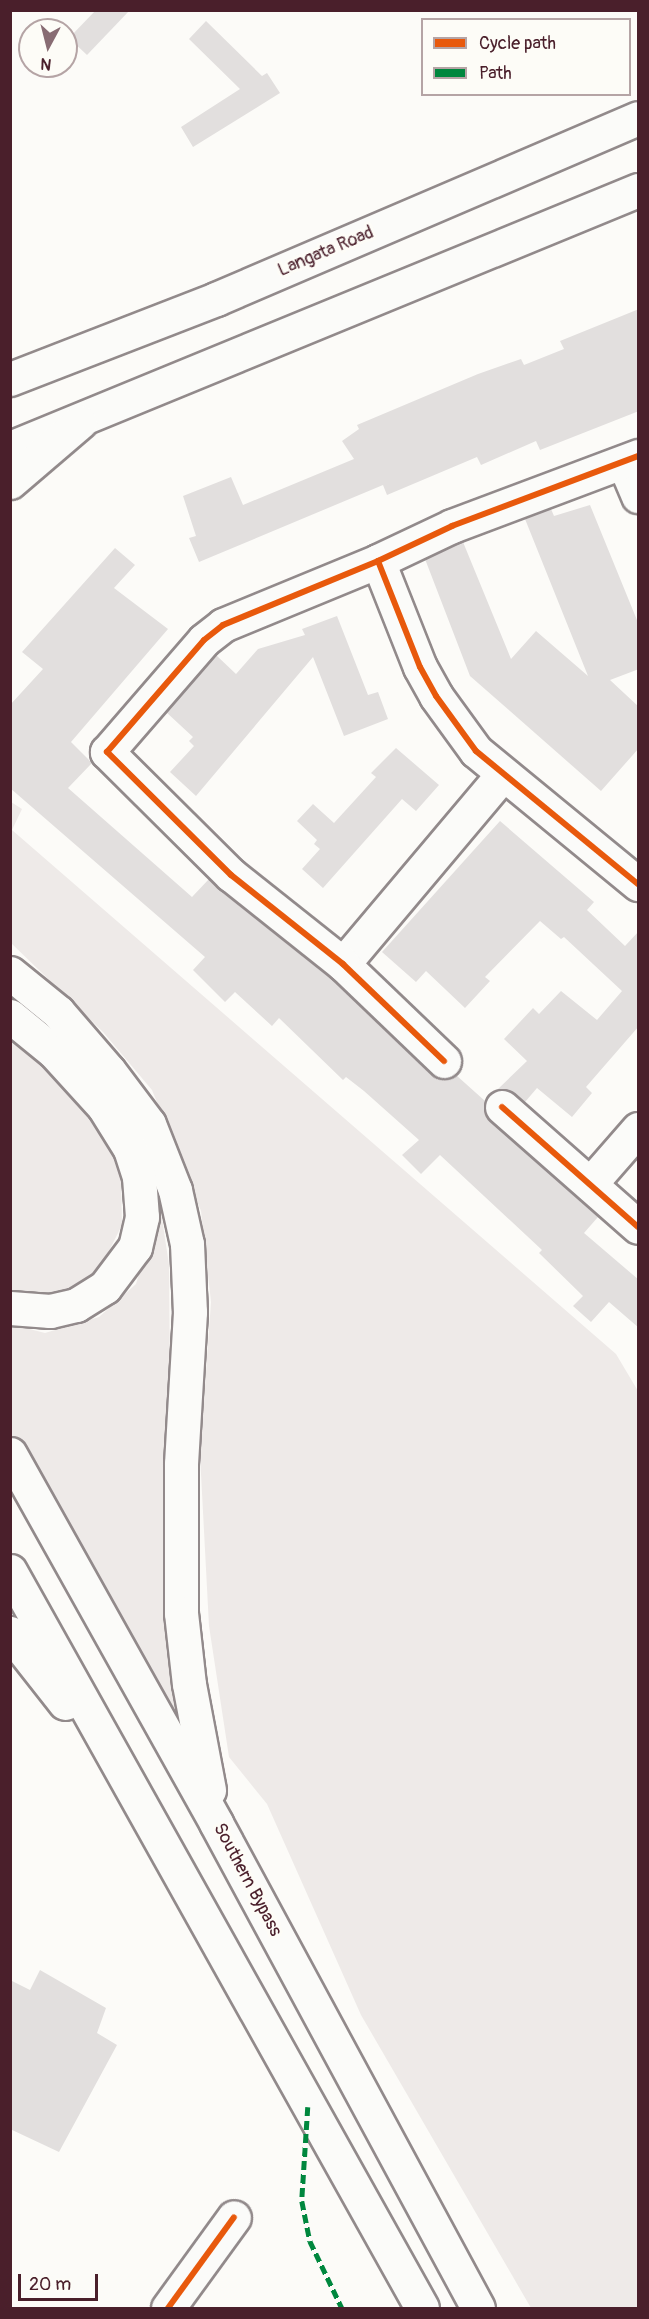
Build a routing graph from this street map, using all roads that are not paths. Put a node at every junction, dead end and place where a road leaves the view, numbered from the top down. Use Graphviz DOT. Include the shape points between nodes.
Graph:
graph roads {
  1 [pos="639,118"];
  2 [pos="639,190"];
  3 [pos="10,379"];
  4 [pos="80,422"];
  5 [pos="10,448"];
  6 [pos="632,460"];
  7 [pos="10,482"];
  8 [pos="639,496"];
  9 [pos="378,561"];
  10 [pos="502,775"];
  11 [pos="636,875"];
  12 [pos="343,964"];
  13 [pos="10,973"];
  14 [pos="10,1016"];
  15 [pos="444,1061"];
  16 [pos="502,1107"];
  17 [pos="639,1129"];
  18 [pos="590,1184"];
  19 [pos="639,1227"];
  20 [pos="10,1308"];
  21 [pos="10,1454"];
  22 [pos="10,1570"];
  23 [pos="10,1633"];
  24 [pos="216,1823"];
  25 [pos="177,1865"];
  26 [pos="234,2217"];
  27 [pos="168,2308"];
  28 [pos="422,2308"];
  29 [pos="478,2308"];
  1 -- 3 [label="main road, Langata Road" via="216,299"];
  2 -- 4 [label="main road"];
  4 -- 5 [label="main road"];
  4 -- 7 [label="main road"];
  6 -- 8 [label="main road"];
  6 -- 9 [label="main road" via="452,526"];
  9 -- 10 [label="main road" via="436,696 476,751"];
  9 -- 12 [label="main road" via="223,625 204,640 107,752 231,875"];
  10 -- 11 [label="main road"];
  10 -- 12 [label="main road"];
  12 -- 15 [label="main road"];
  13 -- 24 [label="main road" via="58,1012 149,1124 175,1190 187,1244 190,1312 181,1464 181,1613 189,1684"];
  14 -- 20 [label="main road" via="54,1052 104,1107 130,1149 139,1176 142,1218 135,1247 105,1287 76,1305 50,1311"];
  16 -- 18 [label="main road"];
  17 -- 18 [label="main road"];
  18 -- 19 [label="main road"];
  21 -- 24 [label="main road, Southern Bypass"];
  22 -- 25 [label="main road"];
  23 -- 25 [label="main road" via="107,1761"];
  24 -- 29 [label="main road, Southern Bypass"];
  25 -- 28 [label="main road"];
  26 -- 27 [label="main road"];
}
